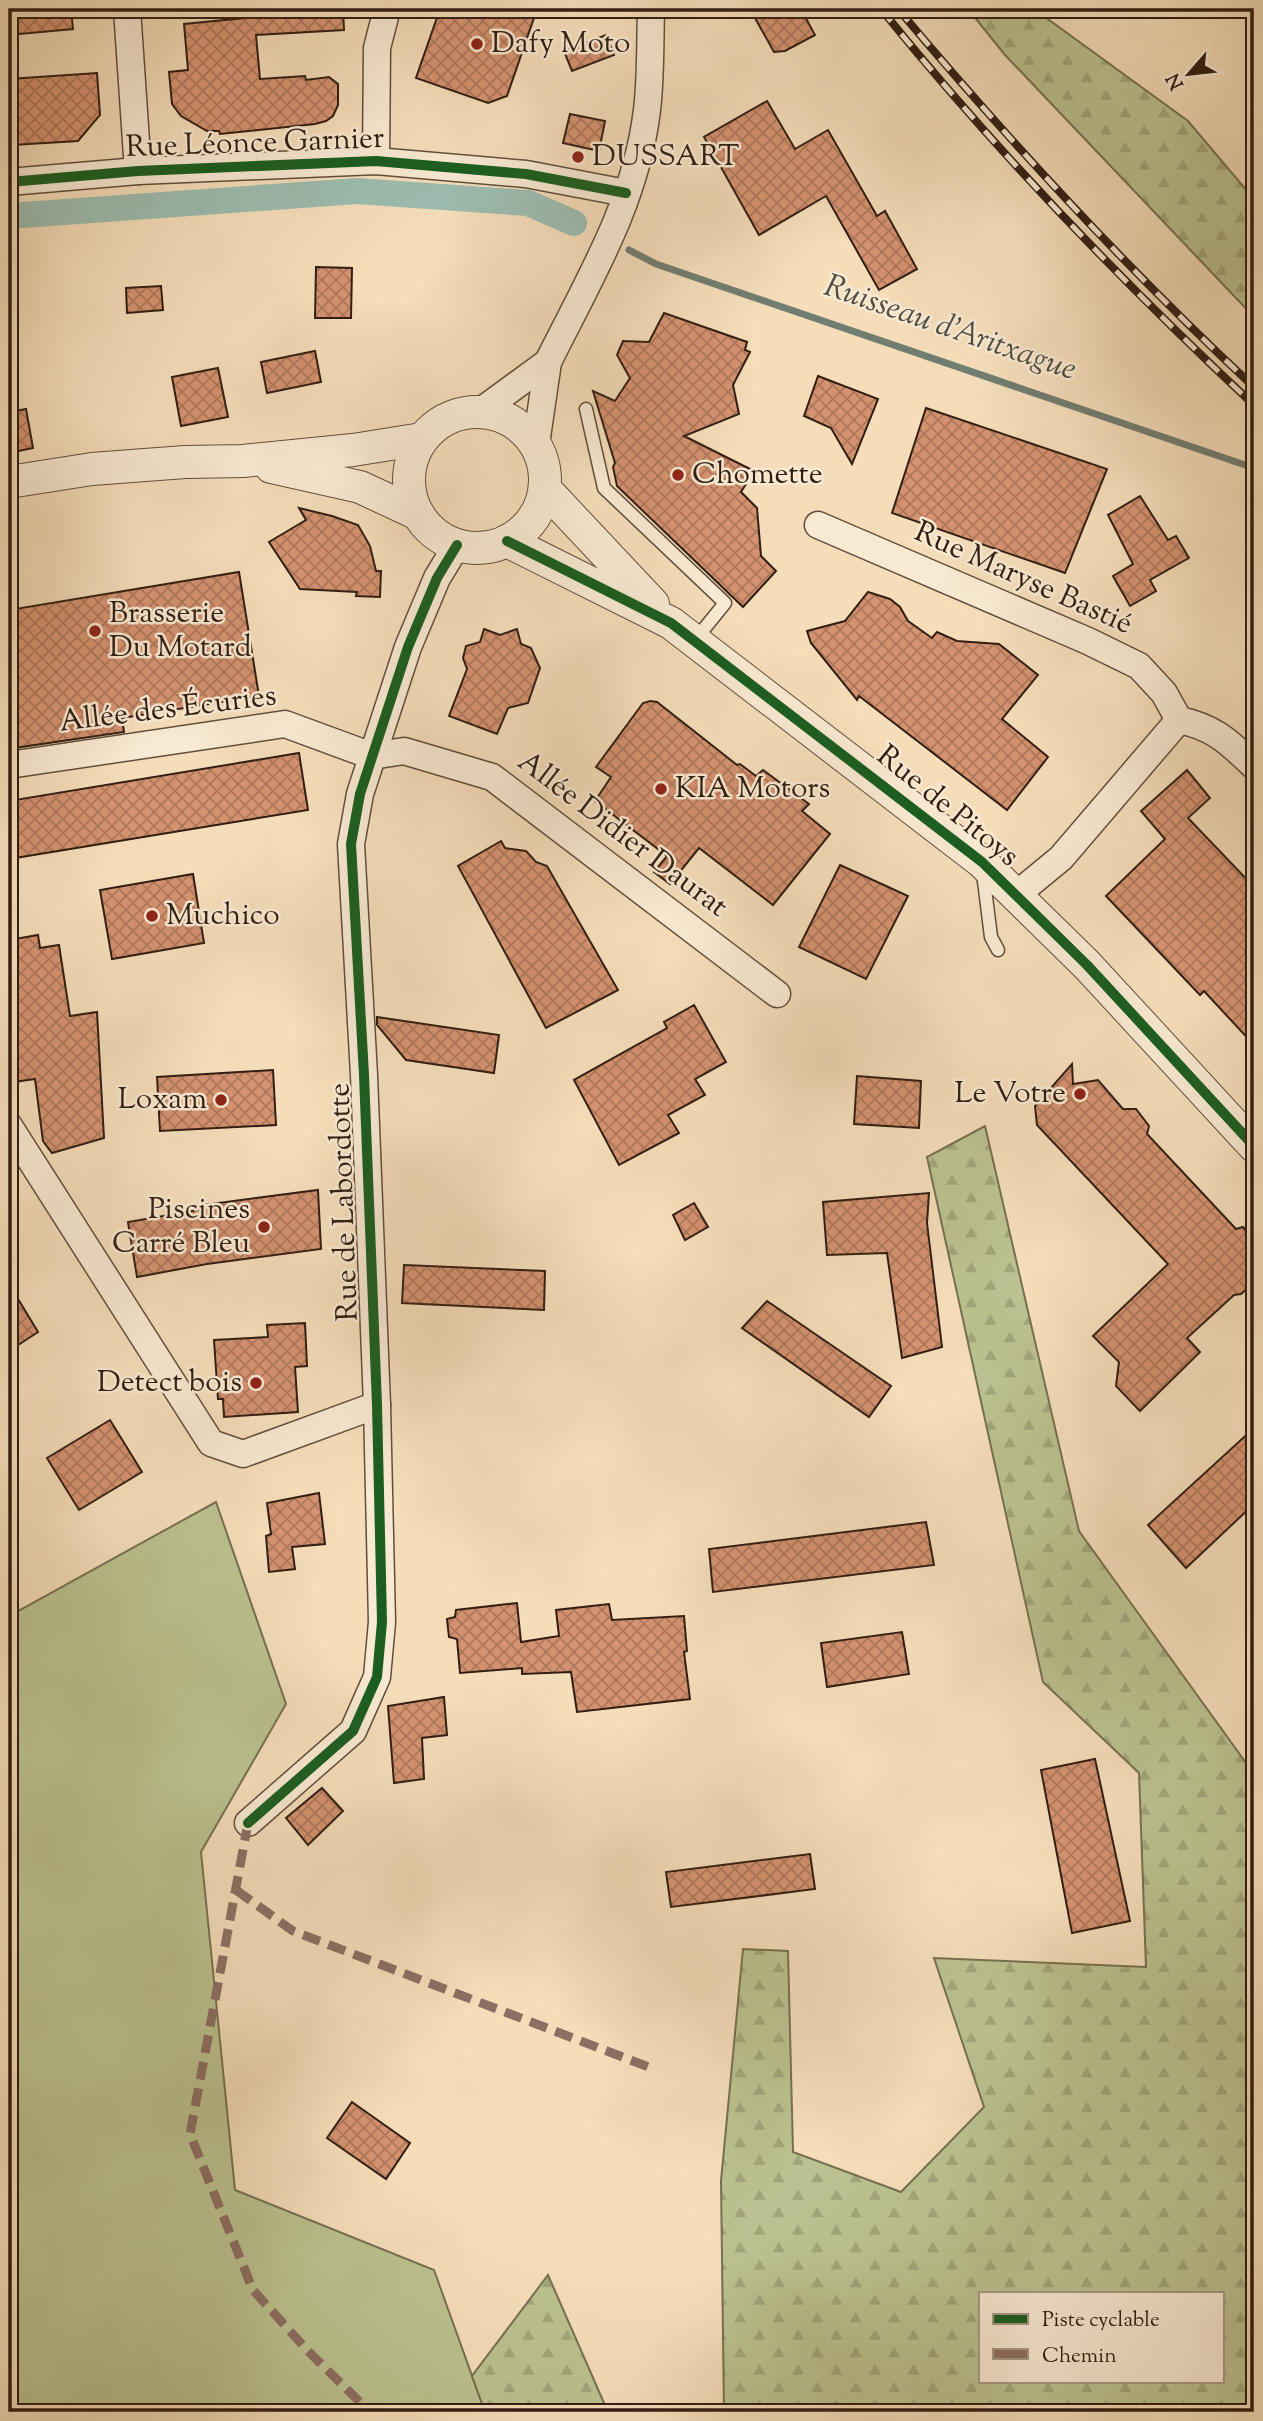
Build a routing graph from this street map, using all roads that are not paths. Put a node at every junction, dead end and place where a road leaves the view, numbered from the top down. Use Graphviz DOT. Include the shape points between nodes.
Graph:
graph roads {
  1 [pos="127,9"];
  2 [pos="387,9"];
  3 [pos="652,9"];
  4 [pos="376,161"];
  5 [pos="138,171"];
  6 [pos="9,182"];
  7 [pos="626,193"];
  8 [pos="548,362"];
  9 [pos="586,409"];
  10 [pos="481,411"];
  11 [pos="422,439"];
  12 [pos="536,444"];
  13 [pos="243,461"];
  14 [pos="9,482"];
  15 [pos="545,489"];
  16 [pos="418,514"];
  17 [pos="818,526"];
  18 [pos="507,541"];
  19 [pos="457,545"];
  20 [pos="683,632"];
  21 [pos="1179,720"];
  22 [pos="372,756"];
  23 [pos="9,765"];
  24 [pos="1254,766"];
  25 [pos="982,862"];
  26 [pos="1016,895"];
  27 [pos="998,950"];
  28 [pos="777,994"];
  29 [pos="9,1126"];
  30 [pos="1254,1146"];
  31 [pos="377,1405"];
  32 [pos="248,1823"];
  1 -- 5 [label="street"];
  2 -- 4 [label="street" via="377,48"];
  3 -- 7 [label="street" via="647,111"];
  4 -- 5 [label="street, Rue Léonce Garnier"];
  4 -- 7 [label="street, Rue Léonce Garnier" via="526,174"];
  5 -- 6 [label="street, Rue Léonce Garnier"];
  7 -- 8 [label="street" via="597,268"];
  8 -- 10 [label="street"];
  8 -- 12 [label="street"];
  9 -- 20 [label="lane" via="604,488 725,603"];
  10 -- 11 [label="street" via="448,417"];
  10 -- 12 [label="street" via="503,416"];
  11 -- 13 [label="street"];
  11 -- 16 [label="street" via="409,476"];
  12 -- 15 [label="street" via="544,466"];
  13 -- 14 [label="street" via="92,469"];
  13 -- 16 [label="street" via="360,487"];
  15 -- 18 [label="street" via="532,520"];
  15 -- 20 [label="street"];
  16 -- 19 [label="street" via="435,533"];
  17 -- 21 [label="street, Rue Maryse Bastié" via="1139,666 1164,693"];
  18 -- 19 [label="street" via="482,548"];
  18 -- 20 [label="street"];
  19 -- 22 [label="street, Rue de Labordotte" via="408,647"];
  20 -- 25 [label="street, Rue de Pitoys"];
  21 -- 24 [label="street" via="1200,724 1223,737"];
  21 -- 26 [label="street" via="1060,858"];
  22 -- 23 [label="street, Allée des Écuries" via="285,724"];
  22 -- 28 [label="street, Allée Didier Daurat" via="404,751 492,777"];
  22 -- 31 [label="street, Rue de Labordotte" via="351,844"];
  25 -- 26 [label="street, Rue de Pitoys"];
  25 -- 27 [label="lane" via="991,937"];
  26 -- 30 [label="street, Rue de Pitoys"];
  29 -- 31 [label="street" via="211,1443 243,1454"];
  31 -- 32 [label="street, Rue de Labordotte" via="382,1622 377,1677 353,1731"];
}
